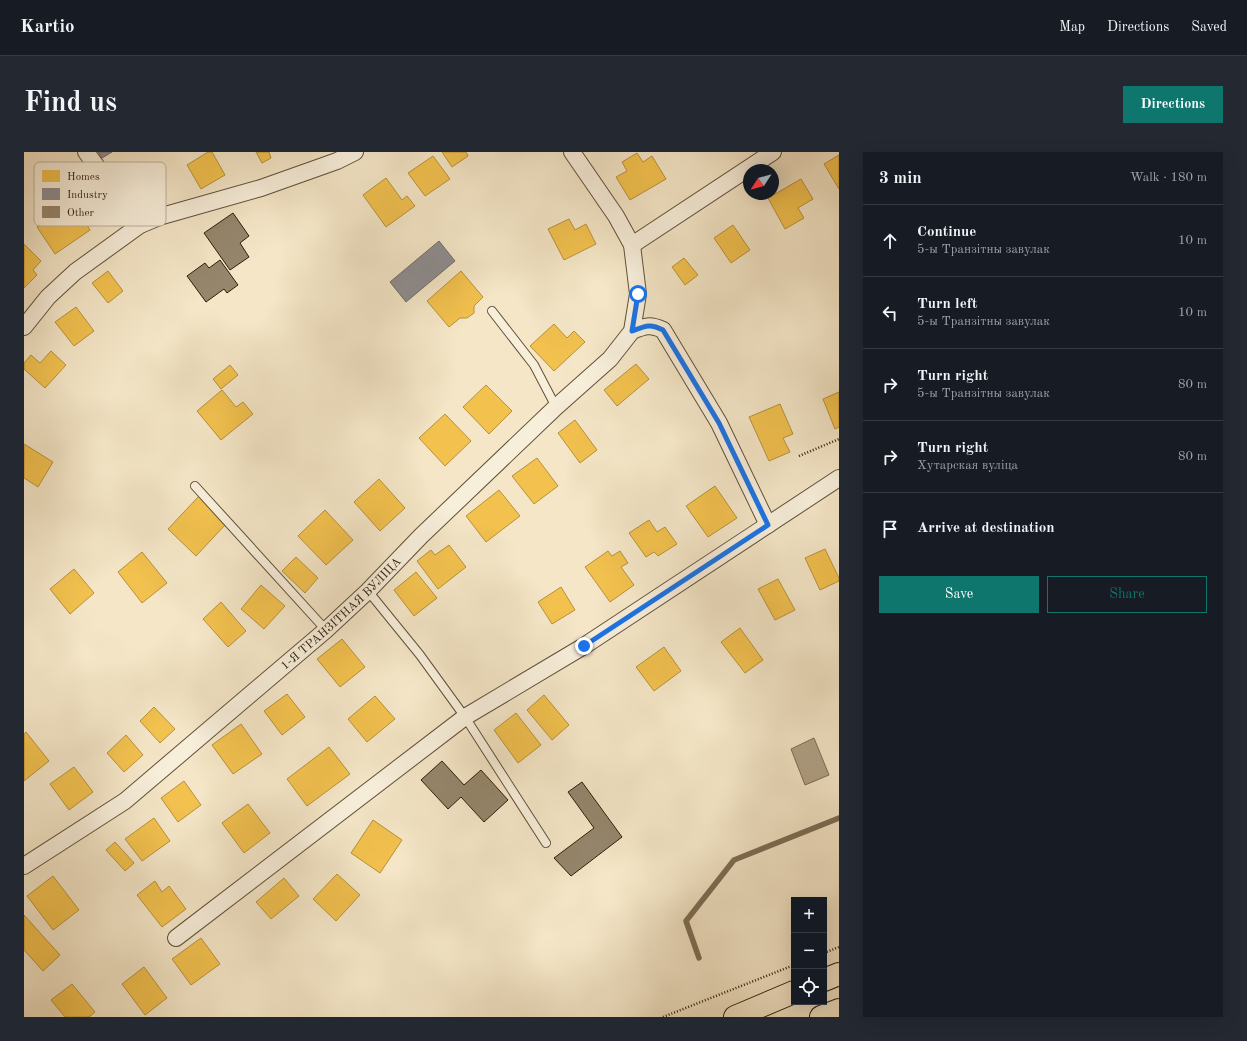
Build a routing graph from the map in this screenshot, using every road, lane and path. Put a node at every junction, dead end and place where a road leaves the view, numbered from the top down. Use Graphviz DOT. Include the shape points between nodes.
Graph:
graph roads {
  1 [pos="86,152"];
  2 [pos="355,152"];
  3 [pos="572,152"];
  4 [pos="772,152"];
  5 [pos="93,162"];
  6 [pos="166,215"];
  7 [pos="139,226"];
  8 [pos="632,245"];
  9 [pos="492,311"];
  10 [pos="24,327"];
  11 [pos="632,331"];
  12 [pos="556,407"];
  13 [pos="839,439"];
  14 [pos="799,456"];
  15 [pos="839,478"];
  16 [pos="195,486"];
  17 [pos="768,525"];
  18 [pos="368,591"];
  19 [pos="326,630"];
  20 [pos="465,717"];
  21 [pos="546,842"];
  22 [pos="24,866"];
  23 [pos="176,938"];
  24 [pos="839,947"];
  25 [pos="827,952"];
  26 [pos="791,966"];
  27 [pos="839,974"];
  28 [pos="827,979"];
  29 [pos="791,993"];
  30 [pos="839,1010"];
  31 [pos="663,1017"];
  32 [pos="735,1017"];
  33 [pos="821,1017"];
  1 -- 5 [label="street"];
  2 -- 6 [label="street" via="261,188"];
  3 -- 8 [label="street" via="616,216"];
  4 -- 8 [label="street"];
  7 -- 10 [label="street" via="74,272"];
  8 -- 11 [label="street" via="638,294"];
  9 -- 12 [label="lane" via="534,365"];
  11 -- 12 [label="street, 1-Я ТРАНЗІТНАЯ ВУЛІЦА" via="610,359"];
  11 -- 17 [label="street" via="646,326 663,330 719,423"];
  12 -- 18 [label="street, 1-Я ТРАНЗІТНАЯ ВУЛІЦА" via="421,536"];
  13 -- 14 [label="path"];
  15 -- 17 [label="street"];
  16 -- 19 [label="lane"];
  17 -- 20 [label="street" via="584,646"];
  18 -- 19 [label="street, 1-Я ТРАНЗІТНАЯ ВУЛІЦА"];
  18 -- 20 [label="lane" via="420,655"];
  19 -- 22 [label="street, 1-Я ТРАНЗІТНАЯ ВУЛІЦА" via="125,801"];
  20 -- 21 [label="lane"];
  20 -- 23 [label="street"];
  24 -- 25 [label="path"];
  26 -- 31 [label="path"];
  27 -- 28 [label="main road"];
  29 -- 32 [label="main road"];
  30 -- 33 [label="main road"];
}
